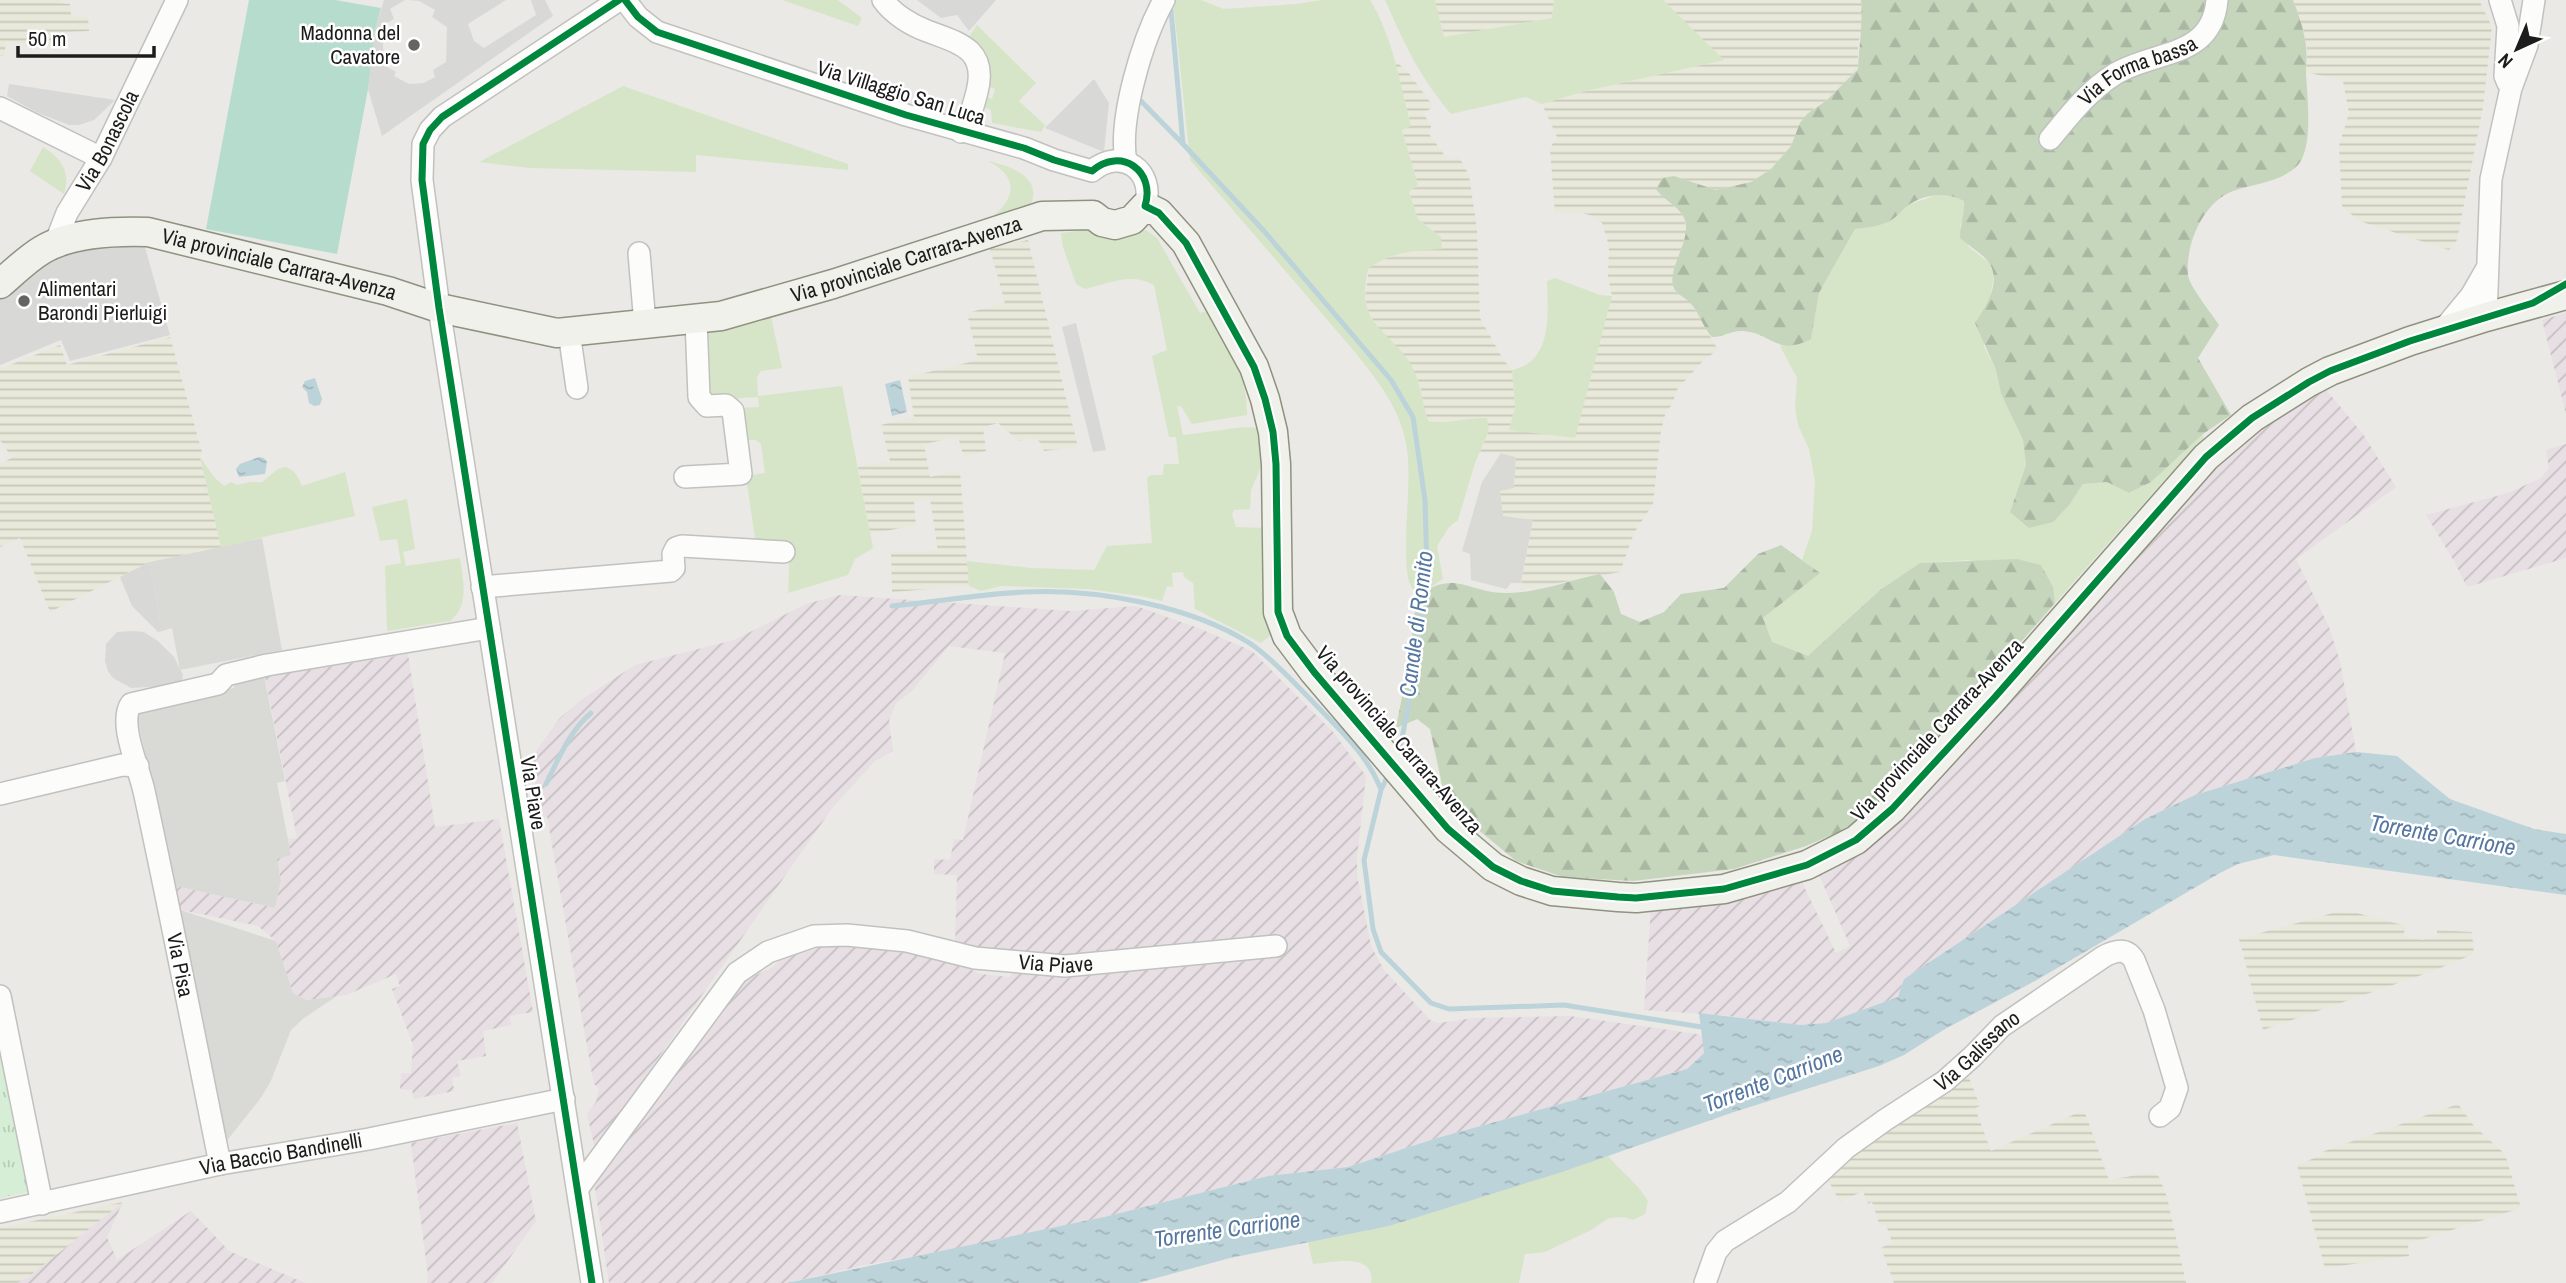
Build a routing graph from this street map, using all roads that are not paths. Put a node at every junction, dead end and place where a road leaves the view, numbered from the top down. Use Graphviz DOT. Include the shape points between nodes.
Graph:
graph roads {
  1 [pos="177,0"];
  2 [pos="619,0"];
  3 [pos="625,0"];
  4 [pos="883,0"];
  5 [pos="2217,0"];
  6 [pos="2500,0"];
  7 [pos="2534,0"];
  8 [pos="1162,5"];
  9 [pos="2511,88"];
  10 [pos="0,108"];
  11 [pos="961,132"];
  12 [pos="2050,139"];
  13 [pos="1120,156"];
  14 [pos="101,158"];
  15 [pos="1131,217"];
  16 [pos="55,244"];
  17 [pos="639,253"];
  18 [pos="2488,265"];
  19 [pos="0,284"];
  20 [pos="2566,284"];
  21 [pos="2566,295"];
  22 [pos="2533,303"];
  23 [pos="439,308"];
  24 [pos="2486,317"];
  25 [pos="696,318"];
  26 [pos="645,324"];
  27 [pos="2442,331"];
  28 [pos="569,332"];
  29 [pos="577,388"];
  30 [pos="685,477"];
  31 [pos="784,552"];
  32 [pos="482,587"];
  33 [pos="489,628"];
  34 [pos="138,766"];
  35 [pos="0,794"];
  36 [pos="1276,946"];
  37 [pos="1,1009"];
  38 [pos="564,1100"];
  39 [pos="2160,1116"];
  40 [pos="220,1164"];
  41 [pos="578,1188"];
  42 [pos="42,1203"];
  43 [pos="0,1212"];
  44 [pos="592,1283"];
  45 [pos="1705,1283"];
  1 -- 14 [label="street, Via Bonascola"];
  2 -- 23 [label="street" via="442,117 430,130 423,144 422,180"];
  3 -- 11 [label="street, Via Villaggio San Luca" via="657,32"];
  4 -- 11 [label="street, Via Villaggio San Luca" via="903,18 961,44 979,64 980,82"];
  5 -- 12 [label="street, Via Forma bassa" via="2207,30 2191,46 2117,73 2090,91"];
  6 -- 9 [label="street" via="2508,26 2505,76"];
  7 -- 9 [label="street" via="2527,45"];
  8 -- 13 [label="street" via="1143,48"];
  9 -- 18 [label="street" via="2491,178"];
  10 -- 14 [label="street"];
  11 -- 13 [label="street, Via Villaggio San Luca" via="1093,171"];
  13 -- 15 [label="street" via="1146,179 1148,198"];
  14 -- 16 [label="street, Via Bonascola" via="67,213"];
  15 -- 25 [label="main road, Via provinciale Carrara-Avenza" via="1102,222 1093,215 1042,216 833,284 721,316"];
  15 -- 27 [label="main road, Via provinciale Carrara-Avenza" via="1159,213 1186,243 1254,367 1273,432 1278,612 1287,636 1448,829 1493,867 1552,891 1636,898 1724,889 1819,860 1856,840 1996,697 2206,457 2252,418 2309,382"];
  16 -- 19 [label="main road, Via provinciale Carrara-Avenza"];
  16 -- 23 [label="main road, Via provinciale Carrara-Avenza" via="120,231 155,233"];
  17 -- 26 [label="street"];
  18 -- 24 [label="street"];
  18 -- 27 [label="street" via="2471,296"];
  20 -- 22 [label="main road, Via provinciale Carrara-Avenza"];
  21 -- 22 [label="main road, Via provinciale Carrara-Avenza"];
  22 -- 24 [label="main road, Via provinciale Carrara-Avenza"];
  23 -- 28 [label="main road, Via provinciale Carrara-Avenza"];
  23 -- 32 [label="street, Via Piave"];
  24 -- 27 [label="main road, Via provinciale Carrara-Avenza"];
  25 -- 26 [label="main road, Via provinciale Carrara-Avenza"];
  25 -- 30 [label="street" via="699,397 707,406 726,405 733,411 741,474"];
  26 -- 28 [label="main road, Via provinciale Carrara-Avenza"];
  28 -- 29 [label="street"];
  31 -- 32 [label="street" via="682,546 673,554 671,571"];
  32 -- 33 [label="street, Via Piave"];
  33 -- 34 [label="street, Via Pisa" via="267,665 226,675 218,684 131,704 125,722"];
  33 -- 38 [label="street, Via Piave"];
  34 -- 35 [label="street" via="122,765"];
  34 -- 40 [label="street, Via Pisa"];
  36 -- 41 [label="street, Via Piave" via="1065,966 975,958 907,942 847,935 788,943 737,973"];
  37 -- 42 [label="street"];
  38 -- 40 [label="street, Via Baccio Bandinelli"];
  38 -- 41 [label="street, Via Piave"];
  39 -- 45 [label="street, Via Galissano" via="2170,1108 2177,1088 2169,1056 2131,954 2115,952 2002,1026 1945,1081 1846,1148 1788,1202 1724,1241"];
  40 -- 42 [label="street, Via Baccio Bandinelli"];
  41 -- 44 [label="street, Via Piave"];
  42 -- 43 [label="street, Via Baccio Bandinelli"];
}
